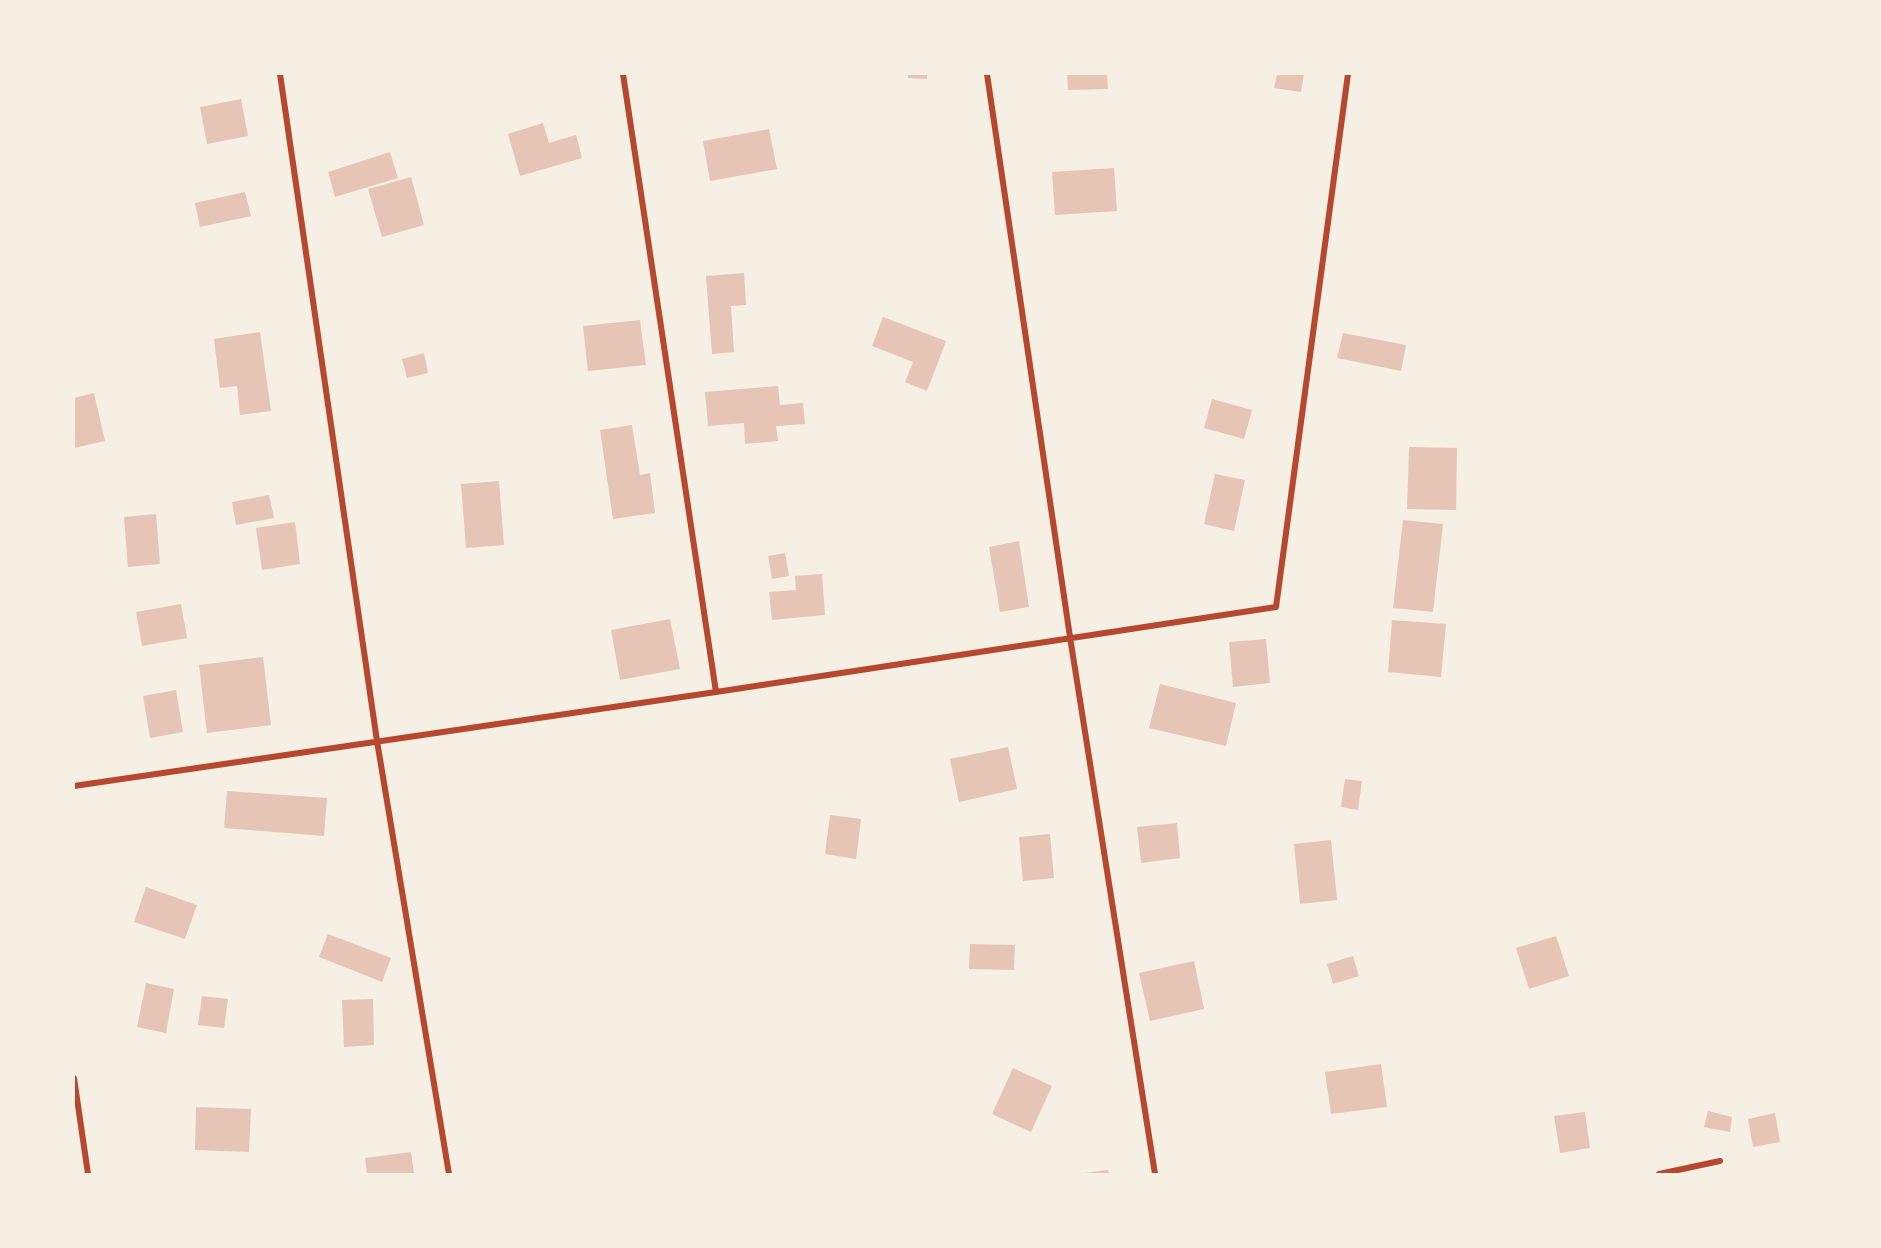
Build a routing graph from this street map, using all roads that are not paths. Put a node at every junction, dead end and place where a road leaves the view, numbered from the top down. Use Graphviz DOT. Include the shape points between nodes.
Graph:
graph roads {
  1 [pos="280,74"];
  2 [pos="623,74"];
  3 [pos="987,74"];
  4 [pos="1348,74"];
  5 [pos="1070,637"];
  6 [pos="716,692"];
  7 [pos="377,741"];
  8 [pos="74,786"];
  9 [pos="74,1078"];
  10 [pos="1720,1161"];
  11 [pos="88,1174"];
  12 [pos="449,1174"];
  13 [pos="1155,1174"];
  14 [pos="1659,1174"];
  1 -- 7 [label="street"];
  2 -- 6 [label="street"];
  3 -- 5 [label="street"];
  4 -- 5 [label="street" via="1276,607"];
  5 -- 6 [label="street"];
  5 -- 13 [label="street"];
  6 -- 7 [label="street"];
  7 -- 8 [label="street"];
  7 -- 12 [label="street"];
  9 -- 11 [label="street"];
  10 -- 14 [label="street"];
}
